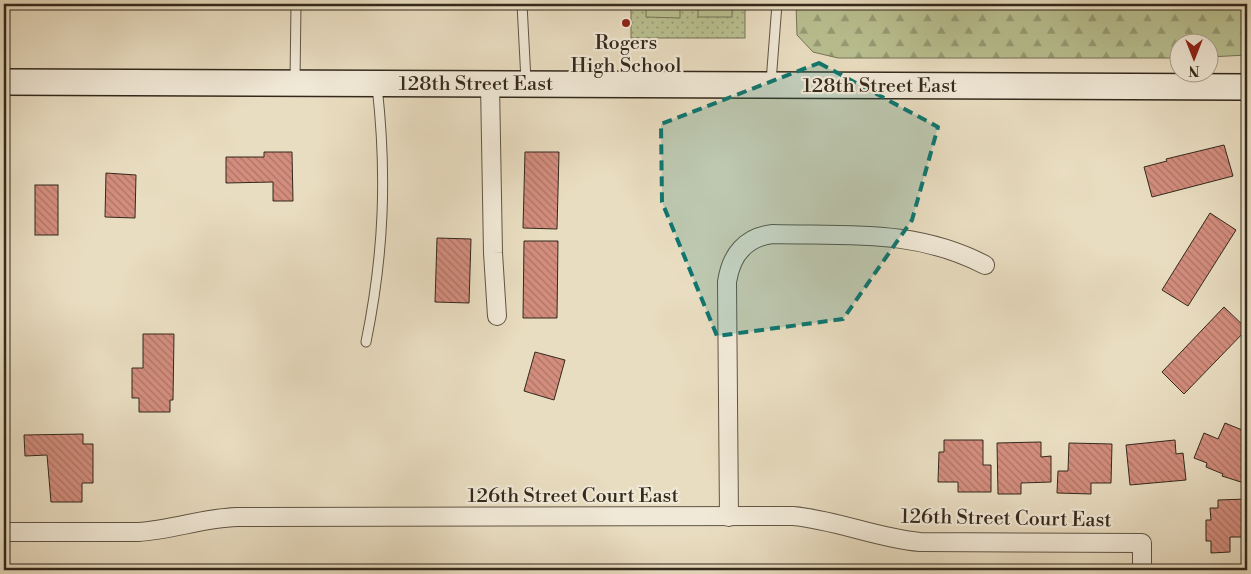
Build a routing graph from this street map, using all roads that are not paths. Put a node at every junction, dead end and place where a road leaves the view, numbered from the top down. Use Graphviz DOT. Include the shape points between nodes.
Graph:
graph roads {
  1 [pos="296,4"];
  2 [pos="522,4"];
  3 [pos="777,4"];
  4 [pos="4,82"];
  5 [pos="295,83"];
  6 [pos="376,83"];
  7 [pos="490,84"];
  8 [pos="526,84"];
  9 [pos="771,85"];
  10 [pos="1247,87"];
  11 [pos="985,265"];
  12 [pos="497,316"];
  13 [pos="366,342"];
  14 [pos="729,517"];
  15 [pos="4,532"];
  16 [pos="1142,570"];
  1 -- 5 [label="lane"];
  2 -- 8 [label="lane"];
  3 -- 9 [label="lane"];
  4 -- 5 [label="street, 128th Street East"];
  5 -- 6 [label="street, 128th Street East"];
  6 -- 7 [label="street, 128th Street East"];
  6 -- 13 [label="lane" via="384,179 383,226"];
  7 -- 8 [label="street, 128th Street East"];
  7 -- 12 [label="street"];
  8 -- 9 [label="street, 128th Street East"];
  9 -- 10 [label="street, 128th Street East"];
  11 -- 14 [label="street" via="944,246 897,237 773,234 754,238 740,249 732,262 727,282"];
  14 -- 15 [label="street, 126th Street Court East" via="229,517 138,532"];
  14 -- 16 [label="street, 126th Street Court East" via="810,518 883,537 920,542 1142,542"];
}
